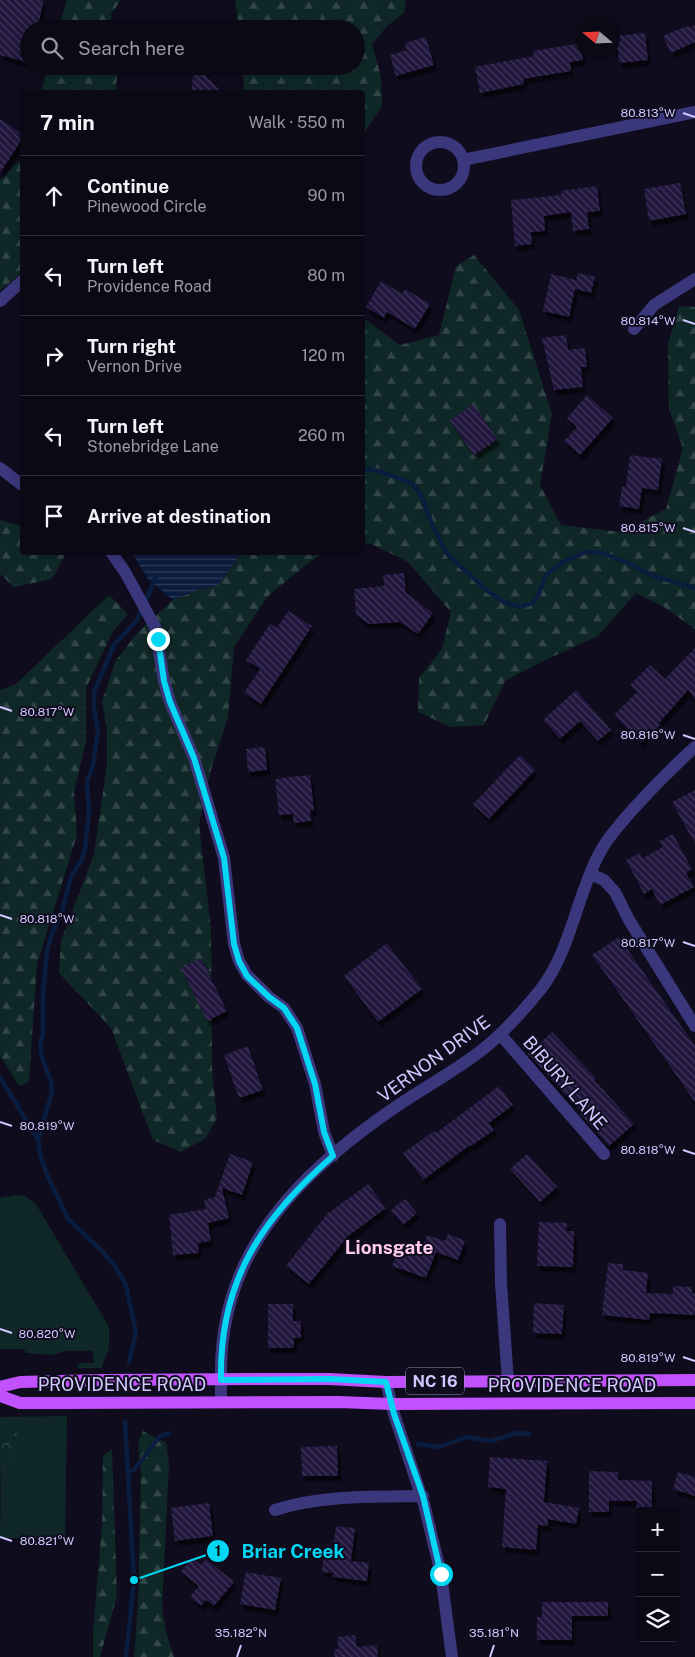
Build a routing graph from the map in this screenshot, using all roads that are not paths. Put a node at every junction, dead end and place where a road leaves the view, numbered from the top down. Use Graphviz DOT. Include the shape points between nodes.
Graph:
graph roads {
  1 [pos="695,112"];
  2 [pos="463,160"];
  3 [pos="695,279"];
  4 [pos="20,283"];
  5 [pos="0,301"];
  6 [pos="634,329"];
  7 [pos="0,468"];
  8 [pos="20,483"];
  9 [pos="112,555"];
  10 [pos="695,748"];
  11 [pos="590,874"];
  12 [pos="695,1026"];
  13 [pos="500,1034"];
  14 [pos="604,1154"];
  15 [pos="333,1156"];
  16 [pos="500,1224"];
  17 [pos="221,1380"];
  18 [pos="695,1380"];
  19 [pos="508,1381"];
  20 [pos="386,1382"];
  21 [pos="0,1387"];
  22 [pos="0,1396"];
  23 [pos="221,1402"];
  24 [pos="695,1402"];
  25 [pos="391,1404"];
  26 [pos="423,1496"];
  27 [pos="275,1510"];
  28 [pos="452,1657"];
  1 -- 2 [label="street"];
  3 -- 6 [label="street" via="654,305"];
  4 -- 5 [label="street"];
  7 -- 8 [label="street"];
  9 -- 15 [label="street" via="155,627 170,702 194,758 222,850 239,961 247,976 284,1008 297,1028"];
  10 -- 11 [label="street, VERNON DRIVE" via="620,824"];
  11 -- 12 [label="street" via="610,885"];
  11 -- 13 [label="street, VERNON DRIVE" via="553,969 517,1018"];
  13 -- 14 [label="street, BIBURY LANE"];
  13 -- 15 [label="street, VERNON DRIVE"];
  15 -- 17 [label="street, VERNON DRIVE" via="286,1201 249,1255 235,1288 225,1325"];
  16 -- 19 [label="street"];
  17 -- 20 [label="main road, PROVIDENCE ROAD / NC 16"];
  17 -- 21 [label="main road, PROVIDENCE ROAD / NC 16" via="20,1382"];
  17 -- 23 [label="street, VERNON DRIVE"];
  18 -- 19 [label="main road, PROVIDENCE ROAD / NC 16"];
  19 -- 20 [label="main road, PROVIDENCE ROAD / NC 16"];
  20 -- 25 [label="street"];
  22 -- 23 [label="main road, PROVIDENCE ROAD / NC 16" via="20,1402"];
  23 -- 25 [label="main road, PROVIDENCE ROAD / NC 16"];
  24 -- 25 [label="main road, PROVIDENCE ROAD / NC 16"];
  25 -- 26 [label="street"];
  26 -- 27 [label="street" via="346,1498 297,1503"];
  26 -- 28 [label="street" via="441,1574"];
}
